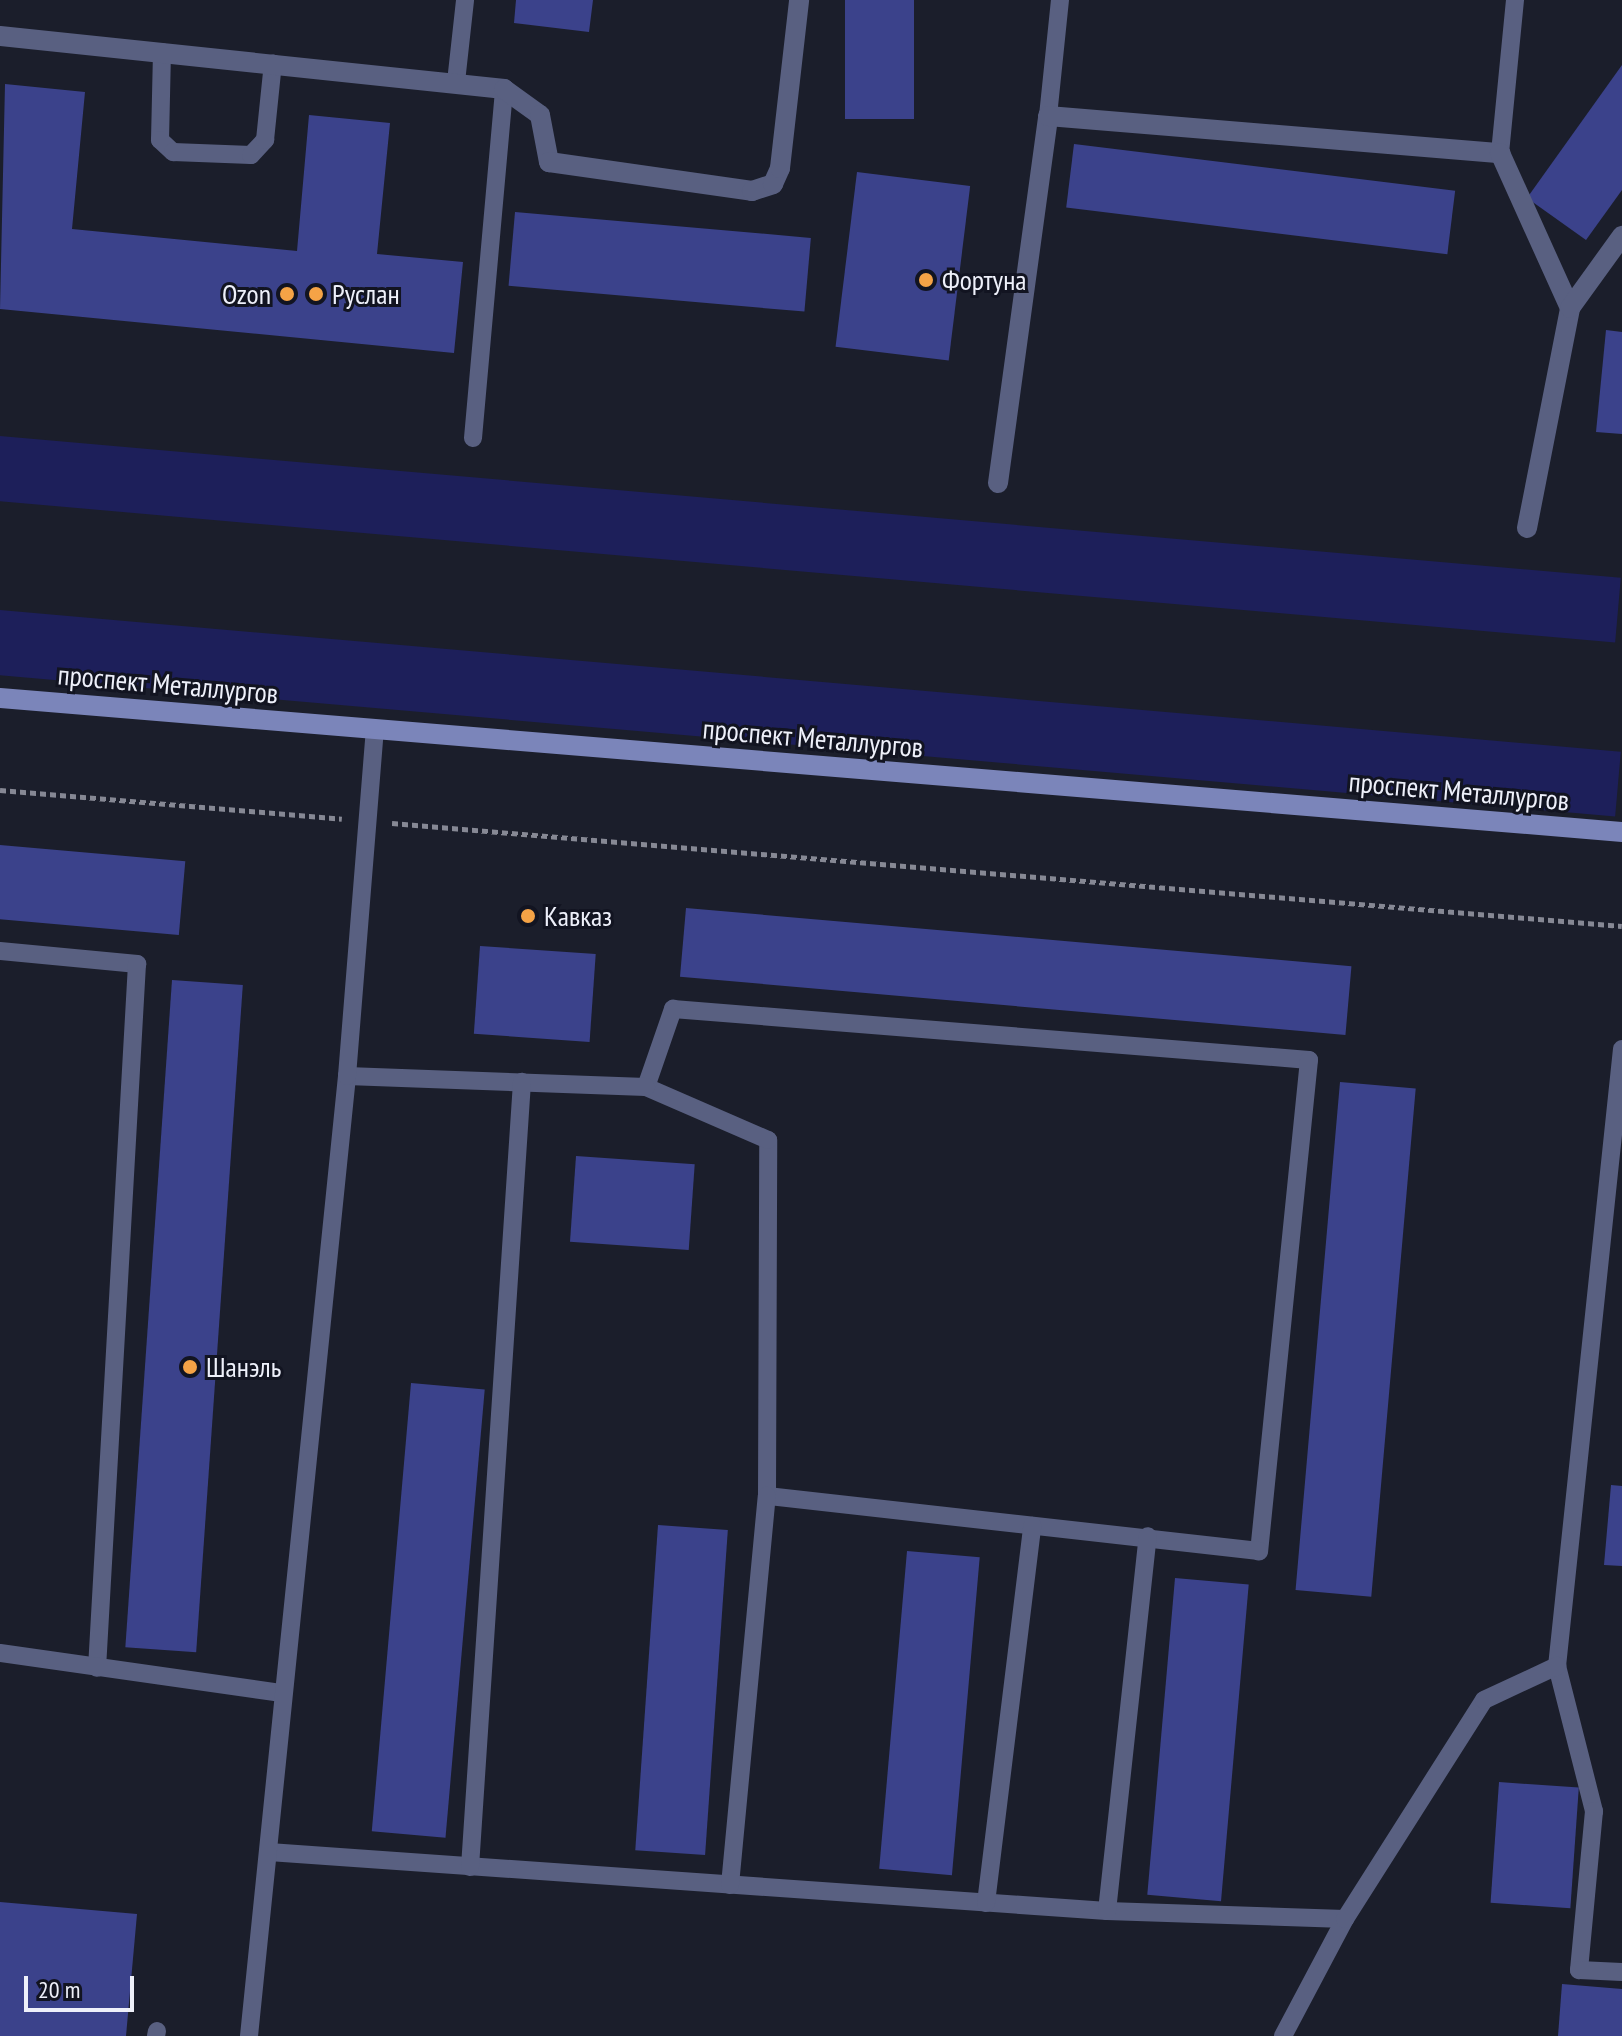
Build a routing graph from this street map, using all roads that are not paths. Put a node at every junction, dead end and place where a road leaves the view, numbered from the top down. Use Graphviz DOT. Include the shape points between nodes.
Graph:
graph roads {
  1 [pos="465,0"];
  2 [pos="799,0"];
  3 [pos="1060,0"];
  4 [pos="1515,0"];
  5 [pos="0,36"];
  6 [pos="162,52"];
  7 [pos="273,63"];
  8 [pos="456,82"];
  9 [pos="504,89"];
  10 [pos="1048,116"];
  11 [pos="1500,153"];
  12 [pos="1622,236"];
  13 [pos="1570,308"];
  14 [pos="473,438"];
  15 [pos="998,483"];
  16 [pos="1527,528"];
  17 [pos="0,698"];
  18 [pos="375,730"];
  19 [pos="1622,832"];
  20 [pos="0,951"];
  21 [pos="1622,1049"];
  22 [pos="347,1076"];
  23 [pos="522,1082"];
  24 [pos="646,1087"];
  25 [pos="767,1496"];
  26 [pos="1032,1526"];
  27 [pos="1148,1536"];
  28 [pos="0,1653"];
  29 [pos="1557,1666"];
  30 [pos="97,1668"];
  31 [pos="282,1693"];
  32 [pos="269,1852"];
  33 [pos="470,1867"];
  34 [pos="730,1885"];
  35 [pos="986,1903"];
  36 [pos="1107,1911"];
  37 [pos="1345,1919"];
  38 [pos="1622,1972"];
  39 [pos="249,2036"];
  40 [pos="1283,2036"];
  1 -- 8 [label="lane"];
  2 -- 9 [label="street" via="780,168 773,184 752,191 549,162 540,115"];
  3 -- 10 [label="lane"];
  4 -- 11 [label="lane"];
  5 -- 6 [label="street"];
  6 -- 7 [label="street"];
  6 -- 7 [label="lane" via="160,140 173,152 251,155 265,140"];
  7 -- 8 [label="street"];
  8 -- 9 [label="street"];
  9 -- 14 [label="lane"];
  10 -- 11 [label="street"];
  10 -- 15 [label="street"];
  11 -- 13 [label="street"];
  12 -- 13 [label="street"];
  13 -- 16 [label="street"];
  17 -- 18 [label="main road, проспект Металлургов"];
  18 -- 19 [label="main road, проспект Металлургов"];
  18 -- 22 [label="lane"];
  20 -- 30 [label="lane" via="137,964"];
  21 -- 29 [label="lane"];
  22 -- 23 [label="lane"];
  22 -- 31 [label="lane"];
  23 -- 24 [label="lane"];
  23 -- 33 [label="lane"];
  24 -- 25 [label="lane" via="768,1140"];
  24 -- 27 [label="lane" via="673,1009 1309,1060 1259,1551"];
  25 -- 26 [label="lane"];
  25 -- 34 [label="lane"];
  26 -- 27 [label="lane"];
  26 -- 35 [label="lane"];
  27 -- 36 [label="lane"];
  28 -- 30 [label="lane"];
  29 -- 37 [label="lane" via="1484,1700"];
  29 -- 38 [label="lane" via="1594,1811 1579,1970"];
  30 -- 31 [label="lane"];
  31 -- 32 [label="lane"];
  32 -- 33 [label="lane"];
  32 -- 39 [label="lane"];
  33 -- 34 [label="lane"];
  34 -- 35 [label="lane"];
  35 -- 36 [label="lane"];
  36 -- 37 [label="lane"];
  37 -- 40 [label="lane"];
}
